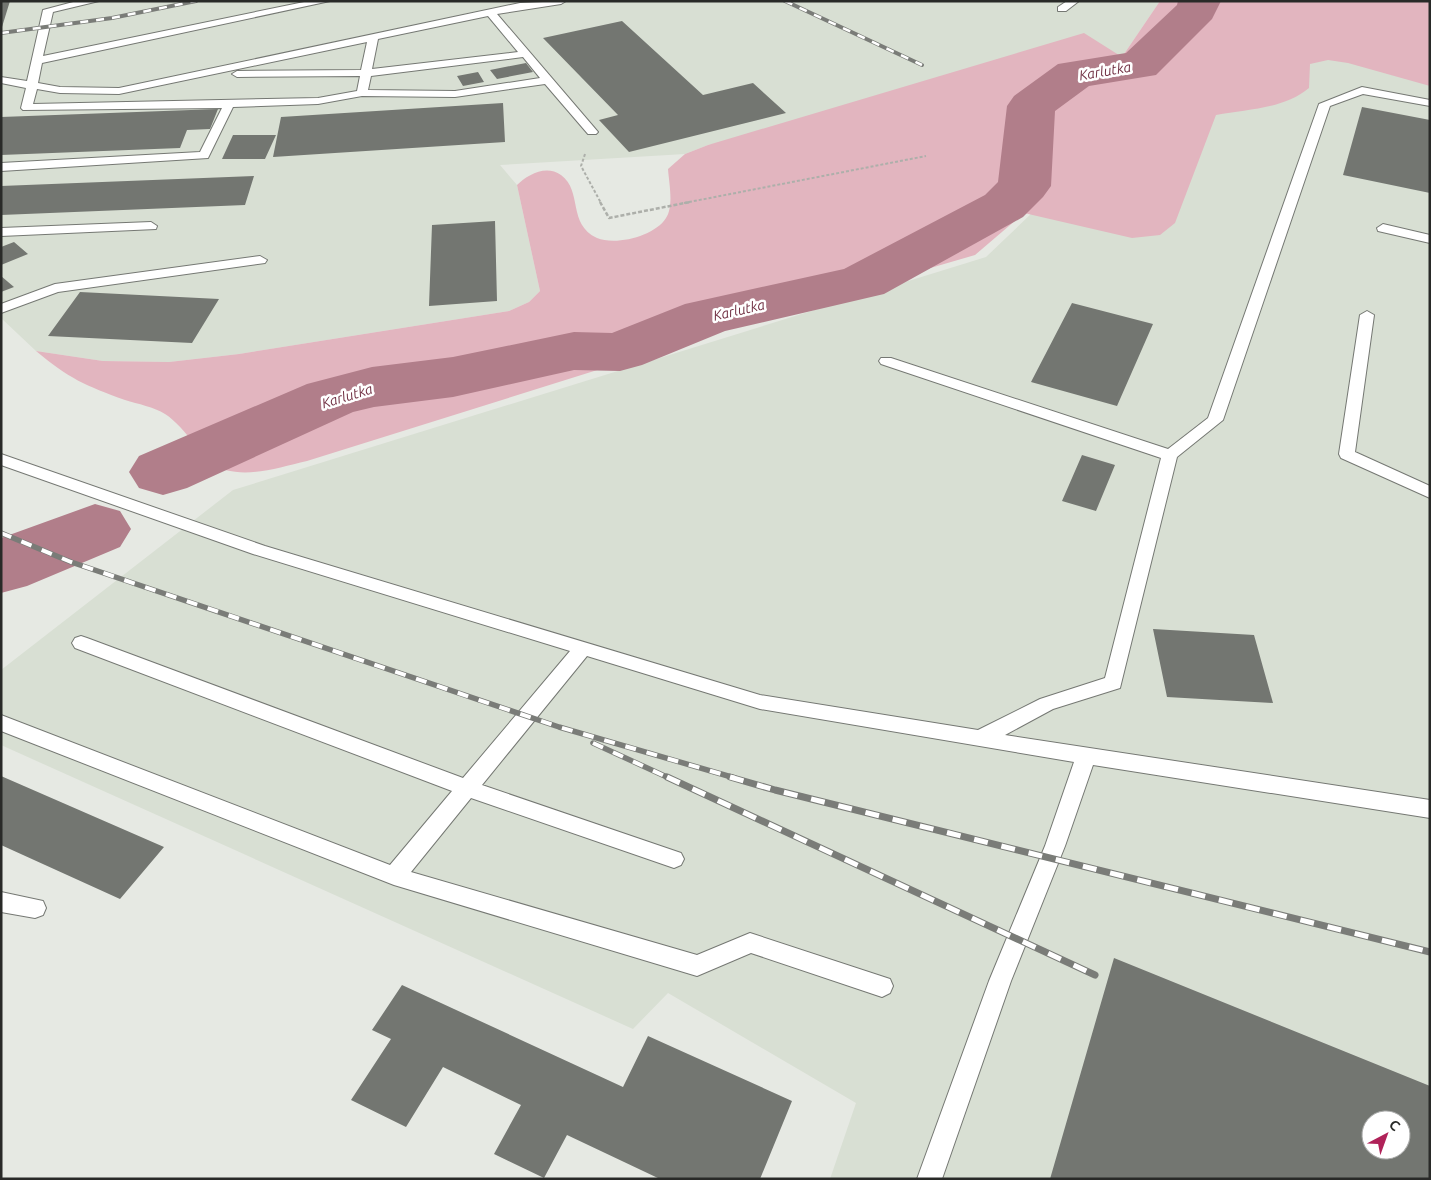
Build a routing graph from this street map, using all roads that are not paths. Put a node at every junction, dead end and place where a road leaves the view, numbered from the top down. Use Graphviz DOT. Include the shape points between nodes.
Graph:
graph roads {
  1 [pos="94,1"];
  2 [pos="325,1"];
  3 [pos="561,1"];
  4 [pos="1074,1"];
  5 [pos="537,2"];
  6 [pos="1062,9"];
  7 [pos="490,12"];
  8 [pos="372,37"];
  9 [pos="526,54"];
  10 [pos="36,61"];
  11 [pos="366,73"];
  12 [pos="199,74"];
  13 [pos="1,80"];
  14 [pos="547,80"];
  15 [pos="30,85"];
  16 [pos="362,93"];
  17 [pos="1430,103"];
  18 [pos="229,104"];
  19 [pos="592,132"];
  20 [pos="1,167"];
  21 [pos="150,226"];
  22 [pos="1382,228"];
  23 [pos="1,232"];
  24 [pos="1430,239"];
  25 [pos="260,260"];
  26 [pos="1,309"];
  27 [pos="1367,314"];
  28 [pos="886,361"];
  29 [pos="1170,455"];
  30 [pos="1,459"];
  31 [pos="1430,493"];
  32 [pos="81,643"];
  33 [pos="583,648"];
  34 [pos="1,723"];
  35 [pos="979,739"];
  36 [pos="1086,756"];
  37 [pos="467,788"];
  38 [pos="1430,809"];
  39 [pos="674,859"];
  40 [pos="394,876"];
  41 [pos="1,902"];
  42 [pos="35,908"];
  43 [pos="882,986"];
  44 [pos="929,1179"];
  1 -- 10 [label="lane" via="48,10"];
  2 -- 10 [label="lane"];
  3 -- 5 [label="lane"];
  4 -- 6 [label="lane"];
  5 -- 7 [label="lane"];
  7 -- 8 [label="lane"];
  7 -- 9 [label="lane"];
  8 -- 11 [label="lane"];
  8 -- 12 [label="lane"];
  9 -- 11 [label="lane"];
  9 -- 14 [label="lane"];
  10 -- 15 [label="lane"];
  11 -- 12 [label="lane"];
  11 -- 16 [label="lane"];
  12 -- 15 [label="lane" via="119,91 60,90"];
  13 -- 15 [label="lane"];
  14 -- 16 [label="lane" via="454,94"];
  14 -- 19 [label="lane"];
  15 -- 18 [label="lane" via="27,108"];
  16 -- 18 [label="lane" via="318,101"];
  17 -- 29 [label="lane" via="1362,90 1325,104 1215,420"];
  18 -- 20 [label="lane" via="204,155"];
  21 -- 23 [label="lane"];
  22 -- 24 [label="lane"];
  25 -- 26 [label="lane" via="55,288"];
  27 -- 31 [label="lane" via="1347,454"];
  28 -- 29 [label="lane"];
  29 -- 35 [label="lane" via="1113,684 1047,704"];
  30 -- 33 [label="lane" via="259,550"];
  32 -- 37 [label="lane"];
  33 -- 35 [label="lane" via="760,702"];
  33 -- 37 [label="lane"];
  34 -- 40 [label="lane"];
  35 -- 36 [label="lane"];
  36 -- 38 [label="lane"];
  36 -- 44 [label="lane"];
  37 -- 39 [label="lane"];
  37 -- 40 [label="lane"];
  40 -- 43 [label="lane" via="697,966 750,943"];
  41 -- 42 [label="lane"];
}
